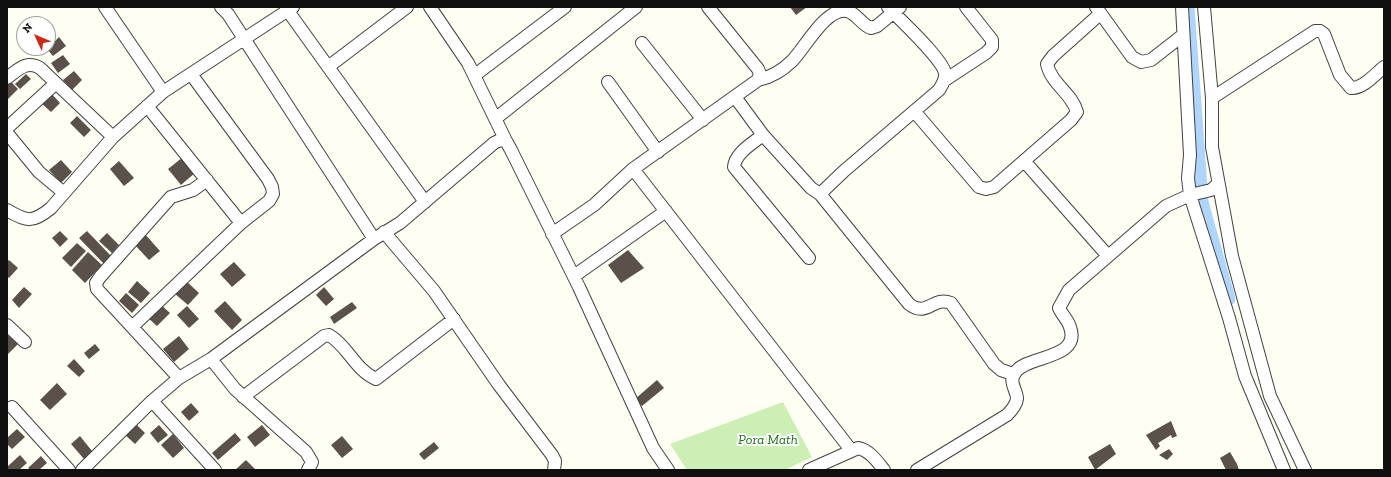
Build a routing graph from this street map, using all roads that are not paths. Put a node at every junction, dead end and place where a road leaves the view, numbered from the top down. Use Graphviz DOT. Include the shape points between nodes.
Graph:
graph roads {
  1 [pos="106,7"];
  2 [pos="221,7"];
  3 [pos="407,7"];
  4 [pos="430,7"];
  5 [pos="565,7"];
  6 [pos="636,7"];
  7 [pos="708,7"];
  8 [pos="966,7"];
  9 [pos="1182,7"];
  10 [pos="1204,7"];
  11 [pos="290,9"];
  12 [pos="894,9"];
  13 [pos="1098,10"];
  14 [pos="1183,35"];
  15 [pos="244,40"];
  16 [pos="642,43"];
  17 [pos="328,67"];
  18 [pos="1384,67"];
  19 [pos="191,74"];
  20 [pos="475,76"];
  21 [pos="7,78"];
  22 [pos="758,80"];
  23 [pos="945,80"];
  24 [pos="608,82"];
  25 [pos="56,83"];
  26 [pos="163,92"];
  27 [pos="735,97"];
  28 [pos="1212,98"];
  29 [pos="147,106"];
  30 [pos="914,111"];
  31 [pos="495,119"];
  32 [pos="703,120"];
  33 [pos="7,128"];
  34 [pos="7,133"];
  35 [pos="763,135"];
  36 [pos="112,137"];
  37 [pos="506,142"];
  38 [pos="658,152"];
  39 [pos="1025,162"];
  40 [pos="633,169"];
  41 [pos="207,180"];
  42 [pos="1214,187"];
  43 [pos="64,193"];
  44 [pos="820,194"];
  45 [pos="1194,194"];
  46 [pos="425,202"];
  47 [pos="7,210"];
  48 [pos="666,212"];
  49 [pos="241,223"];
  50 [pos="384,232"];
  51 [pos="552,234"];
  52 [pos="374,239"];
  53 [pos="1108,256"];
  54 [pos="809,258"];
  55 [pos="574,276"];
  56 [pos="454,320"];
  57 [pos="7,325"];
  58 [pos="132,327"];
  59 [pos="25,342"];
  60 [pos="211,359"];
  61 [pos="1013,374"];
  62 [pos="179,378"];
  63 [pos="243,397"];
  64 [pos="152,401"];
  65 [pos="12,407"];
  66 [pos="851,450"];
  67 [pos="69,470"];
  68 [pos="82,470"];
  69 [pos="215,470"];
  70 [pos="308,470"];
  71 [pos="554,470"];
  72 [pos="668,470"];
  73 [pos="808,470"];
  74 [pos="884,470"];
  75 [pos="917,470"];
  76 [pos="1284,470"];
  77 [pos="1304,470"];
  1 -- 26 [label="street"];
  2 -- 15 [label="street"];
  3 -- 17 [label="street"];
  4 -- 20 [label="street"];
  5 -- 20 [label="street"];
  6 -- 31 [label="street"];
  7 -- 22 [label="street" via="758,69"];
  8 -- 23 [label="street" via="992,40 992,47"];
  9 -- 14 [label="street"];
  10 -- 28 [label="street"];
  11 -- 15 [label="street"];
  11 -- 17 [label="street"];
  12 -- 22 [label="street" via="877,26 871,28 866,27 851,12 840,10 828,16 791,62 774,75"];
  12 -- 23 [label="street" via="945,72"];
  13 -- 14 [label="street" via="1132,57 1141,62 1151,60"];
  13 -- 39 [label="street" via="1047,64 1049,73 1075,104 1077,112"];
  14 -- 45 [label="street" via="1190,155 1188,178"];
  15 -- 19 [label="street"];
  15 -- 52 [label="street"];
  16 -- 32 [label="street"];
  17 -- 46 [label="street"];
  18 -- 28 [label="street" via="1361,86 1351,88 1340,75 1324,34 1320,30"];
  19 -- 26 [label="street"];
  19 -- 49 [label="street" via="272,187 273,194 269,201"];
  20 -- 31 [label="street"];
  21 -- 25 [label="street" via="25,65 32,64"];
  22 -- 27 [label="street"];
  23 -- 30 [label="street" via="939,90"];
  24 -- 38 [label="street"];
  25 -- 33 [label="street"];
  25 -- 36 [label="street"];
  26 -- 29 [label="street"];
  27 -- 32 [label="street"];
  27 -- 35 [label="street"];
  28 -- 42 [label="street"];
  29 -- 36 [label="street"];
  29 -- 41 [label="street"];
  30 -- 39 [label="street" via="979,187 994,187"];
  30 -- 44 [label="street"];
  31 -- 37 [label="street"];
  32 -- 38 [label="street"];
  34 -- 43 [label="street" via="39,172"];
  35 -- 44 [label="street" via="811,188"];
  35 -- 54 [label="street" via="738,156 734,167"];
  36 -- 43 [label="street"];
  37 -- 46 [label="street" via="494,142"];
  37 -- 51 [label="street"];
  38 -- 40 [label="street"];
  39 -- 53 [label="street"];
  40 -- 48 [label="street"];
  40 -- 51 [label="street" via="594,205"];
  41 -- 49 [label="street"];
  41 -- 58 [label="street" via="193,190 171,197 96,283 97,289"];
  42 -- 45 [label="street"];
  42 -- 77 [label="street" via="1270,396"];
  43 -- 47 [label="street" via="42,216 29,220"];
  44 -- 61 [label="street" via="909,304 922,310 939,302 950,303 994,364 1001,370"];
  45 -- 53 [label="street" via="1166,206"];
  45 -- 76 [label="street" via="1245,376"];
  46 -- 50 [label="street" via="400,223"];
  48 -- 55 [label="street"];
  48 -- 66 [label="street"];
  49 -- 58 [label="street"];
  50 -- 52 [label="street"];
  50 -- 56 [label="street" via="434,291"];
  51 -- 55 [label="street"];
  52 -- 60 [label="street"];
  53 -- 61 [label="street" via="1069,290 1062,301 1059,308 1070,326 1068,346 1059,353 1019,367"];
  55 -- 72 [label="street" via="653,448"];
  56 -- 63 [label="street" via="376,379 362,371 329,334"];
  56 -- 71 [label="street" via="552,455 555,461"];
  57 -- 59 [label="street"];
  58 -- 62 [label="street"];
  60 -- 62 [label="street"];
  60 -- 63 [label="street"];
  61 -- 75 [label="street" via="1012,381 1017,399 1007,415"];
  62 -- 64 [label="street"];
  63 -- 70 [label="street" via="306,452 312,462"];
  64 -- 68 [label="street"];
  64 -- 69 [label="street"];
  65 -- 67 [label="street"];
  66 -- 73 [label="street"];
  66 -- 74 [label="street" via="864,449"];
}
